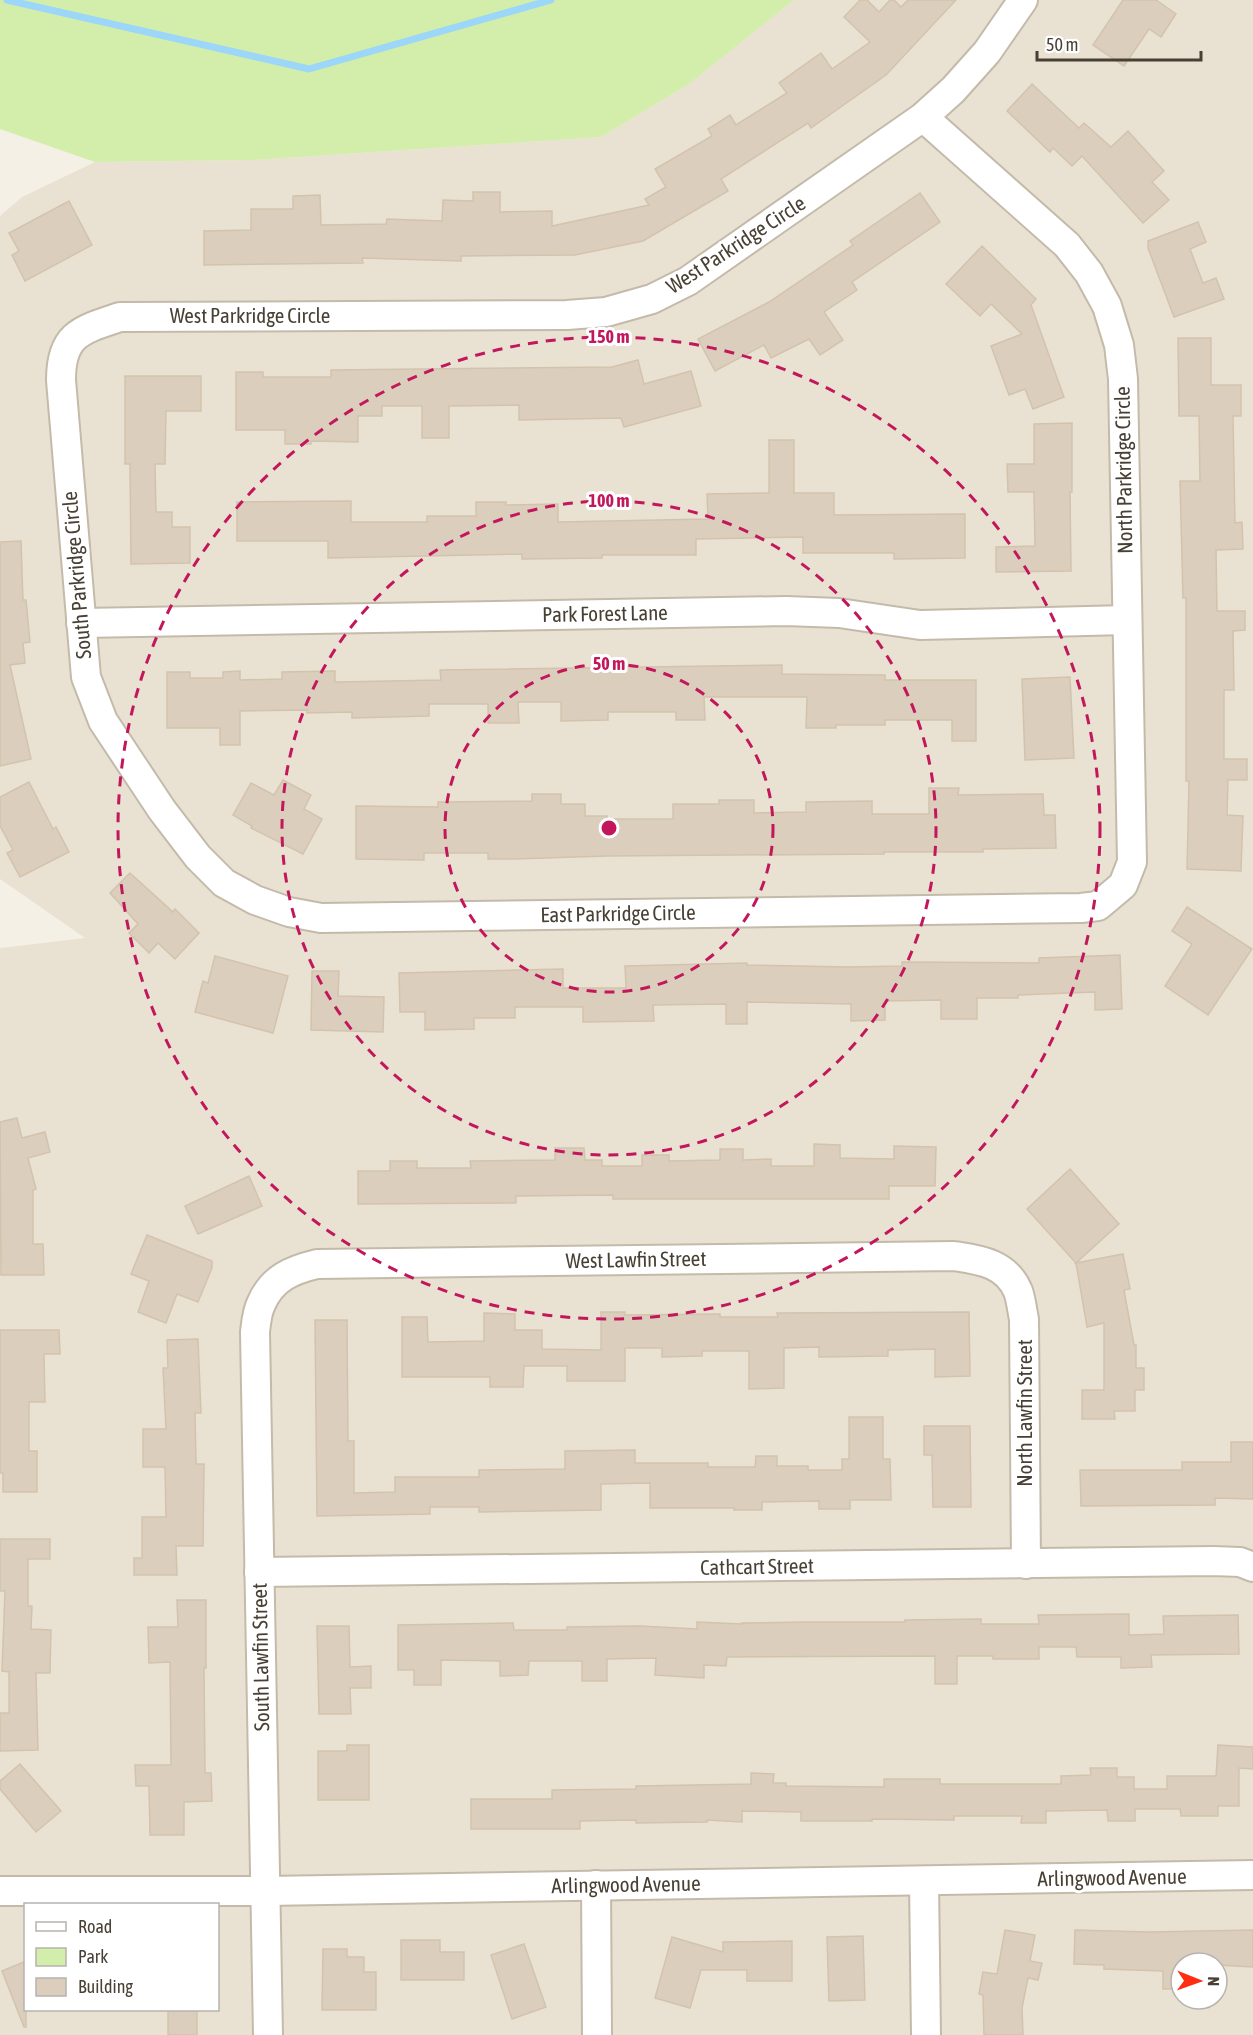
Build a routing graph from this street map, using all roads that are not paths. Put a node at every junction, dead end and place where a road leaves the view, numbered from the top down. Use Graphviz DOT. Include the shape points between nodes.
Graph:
graph roads {
  1 [pos="1023,0"];
  2 [pos="923,117"];
  3 [pos="86,328"];
  4 [pos="1127,620"];
  5 [pos="81,623"];
  6 [pos="162,810"];
  7 [pos="1112,895"];
  8 [pos="1001,1268"];
  9 [pos="274,1283"];
  10 [pos="1026,1564"];
  11 [pos="1253,1567"];
  12 [pos="259,1572"];
  13 [pos="1253,1875"];
  14 [pos="924,1881"];
  15 [pos="596,1885"];
  16 [pos="0,1891"];
  17 [pos="266,1891"];
  18 [pos="268,2035"];
  19 [pos="597,2035"];
  20 [pos="926,2035"];
  1 -- 2 [label="street, West Parkridge Circle" via="987,52"];
  2 -- 3 [label="street, West Parkridge Circle" via="688,281 652,298 606,312 146,316 120,317"];
  2 -- 4 [label="street, North Parkridge Circle" via="1067,245 1089,273 1107,306 1119,345 1122,379"];
  3 -- 5 [label="street, South Parkridge Circle" via="68,344 61,362"];
  4 -- 5 [label="street, Park Forest Lane" via="920,625 839,613 786,611"];
  4 -- 7 [label="street, North Parkridge Circle" via="1132,862 1124,885"];
  5 -- 6 [label="street, South Parkridge Circle" via="86,677 103,721"];
  6 -- 7 [label="street, East Parkridge Circle" via="224,884 289,912 321,918 1081,908 1098,906"];
  8 -- 9 [label="street, West Lawfin Street" via="954,1257 317,1264 292,1270"];
  8 -- 10 [label="street, North Lawfin Street" via="1017,1290 1024,1318"];
  9 -- 12 [label="street, South Lawfin Street" via="261,1304 255,1332"];
  10 -- 11 [label="street, Cathcart Street" via="1213,1561 1240,1562"];
  10 -- 12 [label="street, Cathcart Street"];
  12 -- 17 [label="street, South Lawfin Street"];
  13 -- 14 [label="street, Arlingwood Avenue"];
  14 -- 15 [label="street, Arlingwood Avenue"];
  14 -- 20 [label="street"];
  15 -- 17 [label="street, Arlingwood Avenue"];
  15 -- 19 [label="street"];
  16 -- 17 [label="street, Arlingwood Avenue"];
  17 -- 18 [label="street, South Lawfin Street"];
}
